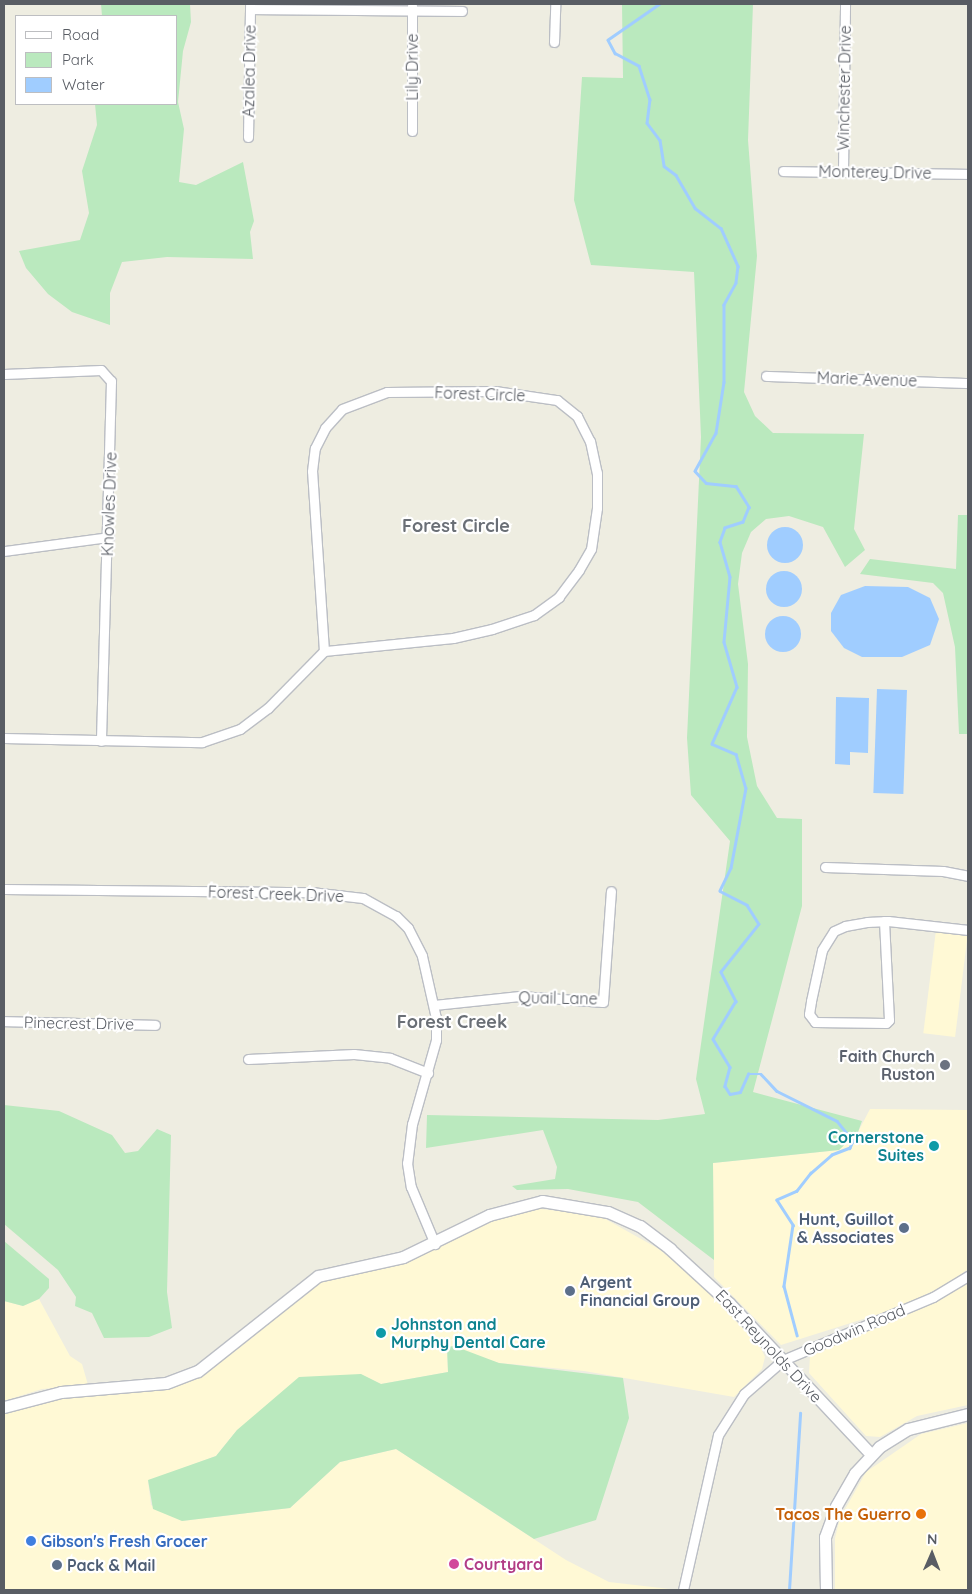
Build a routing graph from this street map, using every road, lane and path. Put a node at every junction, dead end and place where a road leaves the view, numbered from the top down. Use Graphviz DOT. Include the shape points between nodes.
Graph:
graph roads {
  1 [pos="555,4"];
  2 [pos="845,4"];
  3 [pos="250,6"];
  4 [pos="412,7"];
  5 [pos="462,11"];
  6 [pos="554,42"];
  7 [pos="412,130"];
  8 [pos="248,138"];
  9 [pos="783,170"];
  10 [pos="843,172"];
  11 [pos="968,174"];
  12 [pos="4,374"];
  13 [pos="766,376"];
  14 [pos="968,383"];
  15 [pos="109,537"];
  16 [pos="4,551"];
  17 [pos="324,651"];
  18 [pos="4,738"];
  19 [pos="100,741"];
  20 [pos="825,867"];
  21 [pos="968,876"];
  22 [pos="4,889"];
  23 [pos="611,891"];
  24 [pos="884,921"];
  25 [pos="968,930"];
  26 [pos="434,1005"];
  27 [pos="4,1021"];
  28 [pos="155,1025"];
  29 [pos="248,1060"];
  30 [pos="428,1072"];
  31 [pos="435,1244"];
  32 [pos="968,1276"];
  33 [pos="783,1360"];
  34 [pos="4,1407"];
  35 [pos="968,1414"];
  36 [pos="871,1454"];
  37 [pos="683,1590"];
  38 [pos="826,1590"];
  1 -- 6 [label="street"];
  2 -- 10 [label="street, Winchester Drive"];
  3 -- 4 [label="street"];
  3 -- 8 [label="street, Azalea Drive"];
  4 -- 5 [label="street"];
  4 -- 7 [label="street, Lily Drive"];
  9 -- 10 [label="street, Monterey Drive"];
  10 -- 11 [label="street, Monterey Drive"];
  12 -- 15 [label="street, Knowles Drive" via="101,370 111,381"];
  13 -- 14 [label="street, Marie Avenue"];
  15 -- 16 [label="street"];
  15 -- 19 [label="street, Knowles Drive"];
  17 -- 17 [label="street, Forest Circle" via="476,633 534,614 559,597 591,549 597,508 598,473 590,441 577,416 557,400 495,391 387,392 342,409 315,448 312,471"];
  17 -- 19 [label="street" via="268,708 240,729 202,742"];
  18 -- 19 [label="street"];
  20 -- 21 [label="street"];
  22 -- 26 [label="street, Forest Creek Drive" via="311,892 372,902 408,928 422,956"];
  23 -- 26 [label="street, Quail Lane" via="603,1002 520,996"];
  24 -- 24 [label="street" via="845,926 826,939 809,1014 815,1022 886,1023 889,1020"];
  24 -- 25 [label="street"];
  26 -- 30 [label="street, Forest Creek Drive" via="436,1040"];
  27 -- 28 [label="street, Pinecrest Drive"];
  29 -- 30 [label="street" via="354,1054 390,1058"];
  30 -- 31 [label="street, Forest Creek Drive" via="412,1124 407,1163 412,1192"];
  31 -- 33 [label="street, East Reynolds Drive" via="516,1205 558,1202 608,1212 640,1226 698,1271"];
  31 -- 34 [label="street, East Reynolds Drive" via="403,1257 318,1276 198,1371 166,1383 61,1392"];
  32 -- 33 [label="street, Goodwin Road" via="933,1297"];
  33 -- 36 [label="street, East Reynolds Drive"];
  33 -- 37 [label="street, Goodwin Road" via="744,1394 718,1435"];
  35 -- 36 [label="street" via="920,1424"];
  36 -- 38 [label="street" via="844,1489 830,1521 823,1554"];
}
